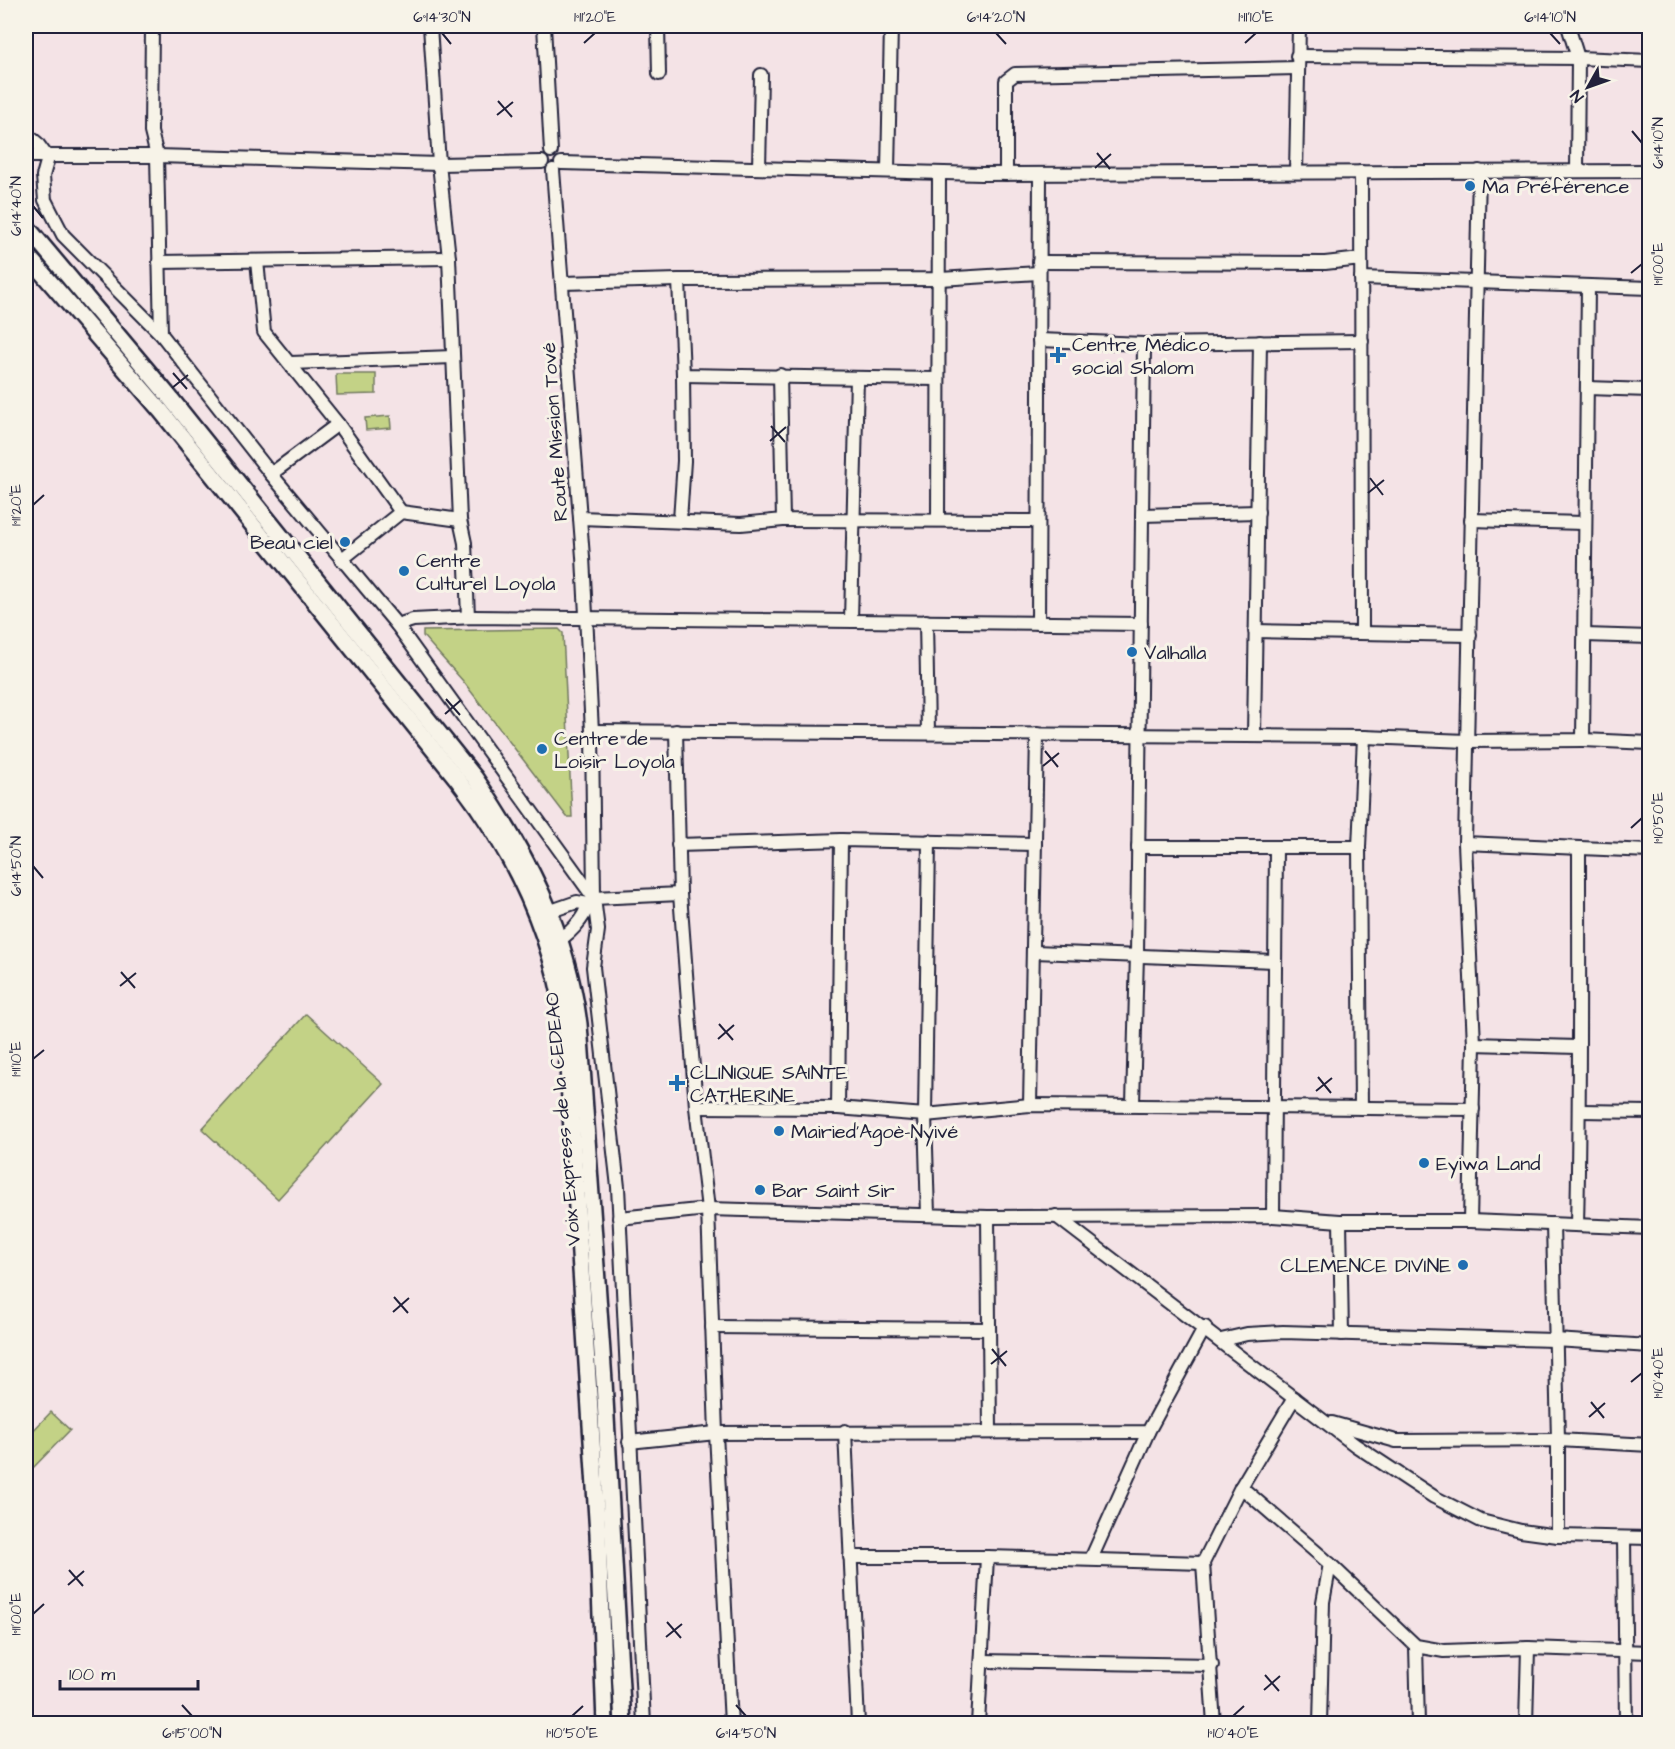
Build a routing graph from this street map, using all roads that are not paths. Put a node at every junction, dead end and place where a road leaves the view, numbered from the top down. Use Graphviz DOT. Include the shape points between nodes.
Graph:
graph roads {
  1 [pos="152,26"];
  2 [pos="430,26"];
  3 [pos="544,26"];
  4 [pos="658,26"];
  5 [pos="891,26"];
  6 [pos="1299,26"];
  7 [pos="1568,26"];
  8 [pos="1578,58"];
  9 [pos="1650,61"];
  10 [pos="1297,62"];
  11 [pos="659,74"];
  12 [pos="760,75"];
  13 [pos="26,134"];
  14 [pos="551,151"];
  15 [pos="157,156"];
  16 [pos="48,158"];
  17 [pos="28,160"];
  18 [pos="542,162"];
  19 [pos="439,164"];
  20 [pos="557,167"];
  21 [pos="759,168"];
  22 [pos="888,170"];
  23 [pos="1479,171"];
  24 [pos="1577,171"];
  25 [pos="1650,171"];
  26 [pos="1296,172"];
  27 [pos="1361,172"];
  28 [pos="939,173"];
  29 [pos="1006,174"];
  30 [pos="1040,174"];
  31 [pos="27,233"];
  32 [pos="26,254"];
  33 [pos="449,258"];
  34 [pos="1361,260"];
  35 [pos="257,261"];
  36 [pos="159,262"];
  37 [pos="1039,267"];
  38 [pos="1361,278"];
  39 [pos="940,279"];
  40 [pos="679,280"];
  41 [pos="1475,281"];
  42 [pos="562,283"];
  43 [pos="1588,287"];
  44 [pos="1650,288"];
  45 [pos="161,334"];
  46 [pos="1039,340"];
  47 [pos="1362,341"];
  48 [pos="1260,342"];
  49 [pos="1144,344"];
  50 [pos="453,357"];
  51 [pos="291,363"];
  52 [pos="683,375"];
  53 [pos="780,375"];
  54 [pos="857,378"];
  55 [pos="937,380"];
  56 [pos="1587,388"];
  57 [pos="1650,390"];
  58 [pos="338,424"];
  59 [pos="271,474"];
  60 [pos="401,512"];
  61 [pos="1258,512"];
  62 [pos="1142,515"];
  63 [pos="580,518"];
  64 [pos="854,519"];
  65 [pos="460,520"];
  66 [pos="680,520"];
  67 [pos="783,520"];
  68 [pos="938,520"];
  69 [pos="1471,520"];
  70 [pos="1038,521"];
  71 [pos="1584,524"];
  72 [pos="341,560"];
  73 [pos="468,617"];
  74 [pos="586,620"];
  75 [pos="851,620"];
  76 [pos="927,621"];
  77 [pos="1038,623"];
  78 [pos="1141,624"];
  79 [pos="397,625"];
  80 [pos="1255,631"];
  81 [pos="1362,632"];
  82 [pos="1470,634"];
  83 [pos="1585,636"];
  84 [pos="1650,637"];
  85 [pos="592,730"];
  86 [pos="676,731"];
  87 [pos="928,733"];
  88 [pos="1037,734"];
  89 [pos="1140,735"];
  90 [pos="1254,736"];
  91 [pos="1364,737"];
  92 [pos="1582,740"];
  93 [pos="1467,741"];
  94 [pos="1650,743"];
  95 [pos="841,840"];
  96 [pos="929,841"];
  97 [pos="1465,843"];
  98 [pos="1035,844"];
  99 [pos="678,845"];
  100 [pos="1138,847"];
  101 [pos="1276,847"];
  102 [pos="1359,848"];
  103 [pos="1579,849"];
  104 [pos="1650,850"];
  105 [pos="680,894"];
  106 [pos="591,901"];
  107 [pos="550,911"];
  108 [pos="554,942"];
  109 [pos="1034,952"];
  110 [pos="1137,954"];
  111 [pos="1275,961"];
  112 [pos="1474,1044"];
  113 [pos="1577,1047"];
  114 [pos="1030,1104"];
  115 [pos="1133,1104"];
  116 [pos="1274,1106"];
  117 [pos="696,1107"];
  118 [pos="838,1108"];
  119 [pos="1361,1108"];
  120 [pos="1473,1109"];
  121 [pos="1580,1111"];
  122 [pos="1650,1112"];
  123 [pos="925,1115"];
  124 [pos="708,1209"];
  125 [pos="928,1215"];
  126 [pos="1056,1216"];
  127 [pos="1273,1216"];
  128 [pos="988,1217"];
  129 [pos="620,1218"];
  130 [pos="1340,1221"];
  131 [pos="1470,1221"];
  132 [pos="1553,1224"];
  133 [pos="1577,1225"];
  134 [pos="1650,1228"];
  135 [pos="591,1312"];
  136 [pos="712,1327"];
  137 [pos="1204,1327"];
  138 [pos="989,1329"];
  139 [pos="1342,1334"];
  140 [pos="1221,1340"];
  141 [pos="1555,1340"];
  142 [pos="1650,1346"];
  143 [pos="1294,1398"];
  144 [pos="1325,1421"];
  145 [pos="845,1431"];
  146 [pos="990,1431"];
  147 [pos="716,1432"];
  148 [pos="1148,1432"];
  149 [pos="1383,1439"];
  150 [pos="1558,1440"];
  151 [pos="629,1442"];
  152 [pos="1650,1445"];
  153 [pos="1373,1457"];
  154 [pos="1241,1487"];
  155 [pos="1558,1536"];
  156 [pos="1624,1538"];
  157 [pos="1650,1538"];
  158 [pos="850,1557"];
  159 [pos="987,1557"];
  160 [pos="1091,1559"];
  161 [pos="1203,1563"];
  162 [pos="1330,1564"];
  163 [pos="1416,1646"];
  164 [pos="1528,1648"];
  165 [pos="1627,1651"];
  166 [pos="1650,1652"];
  167 [pos="982,1661"];
  168 [pos="1212,1665"];
  169 [pos="605,1724"];
  170 [pos="623,1724"];
  171 [pos="644,1724"];
  172 [pos="731,1724"];
  173 [pos="858,1724"];
  174 [pos="978,1724"];
  175 [pos="1214,1724"];
  176 [pos="1320,1724"];
  177 [pos="1418,1724"];
  178 [pos="1526,1724"];
  179 [pos="1626,1724"];
  1 -- 15 [label="street" via="151,132"];
  2 -- 19 [label="street"];
  3 -- 14 [label="street"];
  4 -- 11 [label="street"];
  5 -- 22 [label="street"];
  6 -- 10 [label="street"];
  7 -- 8 [label="street"];
  8 -- 9 [label="street"];
  8 -- 10 [label="street"];
  8 -- 24 [label="street"];
  10 -- 26 [label="street"];
  10 -- 29 [label="street" via="1015,74 1006,81"];
  12 -- 21 [label="street"];
  13 -- 16 [label="street"];
  14 -- 18 [label="street" via="543,155"];
  14 -- 20 [label="street" via="559,156"];
  15 -- 16 [label="street"];
  15 -- 19 [label="street"];
  15 -- 36 [label="street"];
  16 -- 17 [label="street"];
  16 -- 45 [label="street" via="43,176 45,200 52,218"];
  18 -- 19 [label="street"];
  18 -- 20 [label="street" via="546,169"];
  19 -- 33 [label="street"];
  20 -- 21 [label="street"];
  20 -- 42 [label="street, Route Mission Tové"];
  21 -- 22 [label="street"];
  22 -- 28 [label="street"];
  23 -- 24 [label="street"];
  23 -- 27 [label="street"];
  23 -- 41 [label="street"];
  24 -- 25 [label="street"];
  26 -- 27 [label="street"];
  26 -- 30 [label="street"];
  27 -- 34 [label="street"];
  28 -- 29 [label="street"];
  28 -- 39 [label="street"];
  29 -- 30 [label="street"];
  30 -- 37 [label="street"];
  31 -- 107 [label="main road" via="167,394 475,778 515,839"];
  32 -- 108 [label="main road" via="161,411 488,818"];
  33 -- 35 [label="street"];
  33 -- 50 [label="street"];
  34 -- 37 [label="street"];
  34 -- 38 [label="street"];
  35 -- 36 [label="street"];
  35 -- 51 [label="street" via="264,332"];
  36 -- 45 [label="street"];
  37 -- 39 [label="street"];
  37 -- 46 [label="street"];
  38 -- 41 [label="street"];
  38 -- 47 [label="street"];
  39 -- 40 [label="street"];
  39 -- 55 [label="street"];
  40 -- 42 [label="street"];
  40 -- 52 [label="street"];
  41 -- 43 [label="street"];
  41 -- 69 [label="street"];
  42 -- 63 [label="street, Route Mission Tové"];
  43 -- 44 [label="street"];
  43 -- 56 [label="street"];
  45 -- 59 [label="street"];
  46 -- 49 [label="street"];
  46 -- 70 [label="street"];
  47 -- 48 [label="street"];
  47 -- 81 [label="street"];
  48 -- 49 [label="street"];
  48 -- 61 [label="street"];
  49 -- 62 [label="street"];
  50 -- 51 [label="street"];
  50 -- 65 [label="street"];
  51 -- 58 [label="street"];
  52 -- 53 [label="street"];
  52 -- 66 [label="street"];
  53 -- 54 [label="street"];
  53 -- 67 [label="street"];
  54 -- 55 [label="street"];
  54 -- 64 [label="street"];
  55 -- 68 [label="street"];
  56 -- 57 [label="street"];
  56 -- 71 [label="street"];
  58 -- 59 [label="street"];
  58 -- 60 [label="street"];
  59 -- 72 [label="street"];
  60 -- 65 [label="street"];
  60 -- 72 [label="street"];
  61 -- 62 [label="street"];
  61 -- 80 [label="street"];
  62 -- 78 [label="street"];
  63 -- 66 [label="street"];
  63 -- 74 [label="street, Route Mission Tové"];
  64 -- 67 [label="street"];
  64 -- 68 [label="street"];
  64 -- 75 [label="street"];
  65 -- 73 [label="street" via="465,543"];
  66 -- 67 [label="street" via="741,524"];
  68 -- 70 [label="street"];
  69 -- 71 [label="street"];
  69 -- 82 [label="street"];
  70 -- 77 [label="street"];
  71 -- 83 [label="street"];
  72 -- 79 [label="street"];
  73 -- 74 [label="street"];
  73 -- 79 [label="street" via="413,620"];
  74 -- 75 [label="street"];
  74 -- 85 [label="street, Route Mission Tové"];
  75 -- 76 [label="street"];
  76 -- 77 [label="street"];
  76 -- 87 [label="street"];
  77 -- 78 [label="street"];
  78 -- 89 [label="street"];
  79 -- 106 [label="street"];
  80 -- 81 [label="street"];
  80 -- 90 [label="street"];
  81 -- 82 [label="street"];
  82 -- 93 [label="street"];
  83 -- 84 [label="street"];
  83 -- 92 [label="street"];
  85 -- 86 [label="street"];
  85 -- 106 [label="street, Route Mission Tové"];
  86 -- 87 [label="street"];
  86 -- 99 [label="street"];
  87 -- 88 [label="street"];
  88 -- 89 [label="street"];
  88 -- 98 [label="street"];
  89 -- 90 [label="street"];
  89 -- 100 [label="street"];
  90 -- 91 [label="street"];
  91 -- 93 [label="street"];
  91 -- 102 [label="street"];
  92 -- 93 [label="street"];
  92 -- 94 [label="street"];
  93 -- 97 [label="street"];
  95 -- 96 [label="street"];
  95 -- 99 [label="street"];
  95 -- 118 [label="street"];
  96 -- 98 [label="street"];
  96 -- 123 [label="street"];
  97 -- 103 [label="street"];
  97 -- 112 [label="street"];
  98 -- 109 [label="street"];
  99 -- 105 [label="street"];
  100 -- 101 [label="street"];
  100 -- 110 [label="street"];
  101 -- 102 [label="street"];
  101 -- 111 [label="street"];
  102 -- 119 [label="street"];
  103 -- 104 [label="street"];
  103 -- 113 [label="street"];
  105 -- 106 [label="street"];
  105 -- 117 [label="street"];
  106 -- 107 [label="street"];
  106 -- 108 [label="street" via="586,914"];
  106 -- 129 [label="street, Route Mission Tové" via="598,930 593,967"];
  107 -- 108 [label="main road"];
  108 -- 135 [label="main road" via="565,1021"];
  109 -- 110 [label="street"];
  109 -- 114 [label="street"];
  110 -- 111 [label="street"];
  110 -- 115 [label="street"];
  111 -- 116 [label="street"];
  112 -- 113 [label="street"];
  112 -- 120 [label="street"];
  113 -- 121 [label="street"];
  114 -- 115 [label="street"];
  114 -- 123 [label="street"];
  115 -- 116 [label="street"];
  116 -- 119 [label="street"];
  116 -- 127 [label="street"];
  117 -- 118 [label="street"];
  117 -- 124 [label="street"];
  118 -- 123 [label="street"];
  119 -- 120 [label="street"];
  120 -- 131 [label="street"];
  121 -- 122 [label="street"];
  121 -- 133 [label="street"];
  123 -- 125 [label="street"];
  124 -- 125 [label="street"];
  124 -- 129 [label="street"];
  124 -- 136 [label="street"];
  125 -- 128 [label="street"];
  126 -- 127 [label="street"];
  126 -- 128 [label="street"];
  126 -- 137 [label="street"];
  127 -- 130 [label="street"];
  128 -- 138 [label="street"];
  129 -- 151 [label="street, Route Mission Tové"];
  130 -- 131 [label="street"];
  130 -- 139 [label="street"];
  131 -- 132 [label="street"];
  132 -- 133 [label="street"];
  132 -- 141 [label="street"];
  133 -- 134 [label="street"];
  135 -- 169 [label="main road"];
  135 -- 170 [label="main road"];
  136 -- 138 [label="street"];
  136 -- 147 [label="street"];
  137 -- 140 [label="street"];
  137 -- 148 [label="street"];
  138 -- 146 [label="street"];
  139 -- 140 [label="street" via="1282,1332"];
  139 -- 141 [label="street"];
  140 -- 143 [label="street"];
  141 -- 142 [label="street"];
  141 -- 150 [label="street"];
  143 -- 144 [label="street"];
  143 -- 154 [label="street"];
  144 -- 149 [label="street"];
  144 -- 153 [label="street"];
  145 -- 146 [label="street"];
  145 -- 147 [label="street"];
  145 -- 158 [label="street"];
  146 -- 148 [label="street"];
  147 -- 151 [label="street"];
  147 -- 172 [label="street"];
  148 -- 160 [label="street"];
  149 -- 150 [label="street"];
  149 -- 153 [label="street" via="1375,1447"];
  150 -- 152 [label="street"];
  150 -- 155 [label="street"];
  151 -- 171 [label="street, Route Mission Tové"];
  153 -- 155 [label="street" via="1434,1497 1481,1521"];
  154 -- 161 [label="street"];
  154 -- 162 [label="street"];
  155 -- 156 [label="street"];
  156 -- 157 [label="street"];
  156 -- 165 [label="street"];
  158 -- 159 [label="street"];
  158 -- 173 [label="street"];
  159 -- 160 [label="street"];
  159 -- 167 [label="street"];
  160 -- 161 [label="street"];
  161 -- 168 [label="street"];
  162 -- 163 [label="street"];
  162 -- 176 [label="street" via="1323,1602"];
  163 -- 164 [label="street" via="1443,1651"];
  163 -- 177 [label="street"];
  164 -- 165 [label="street"];
  164 -- 178 [label="street"];
  165 -- 166 [label="street"];
  165 -- 179 [label="street"];
  167 -- 168 [label="street"];
  167 -- 174 [label="street"];
  168 -- 175 [label="street"];
}
